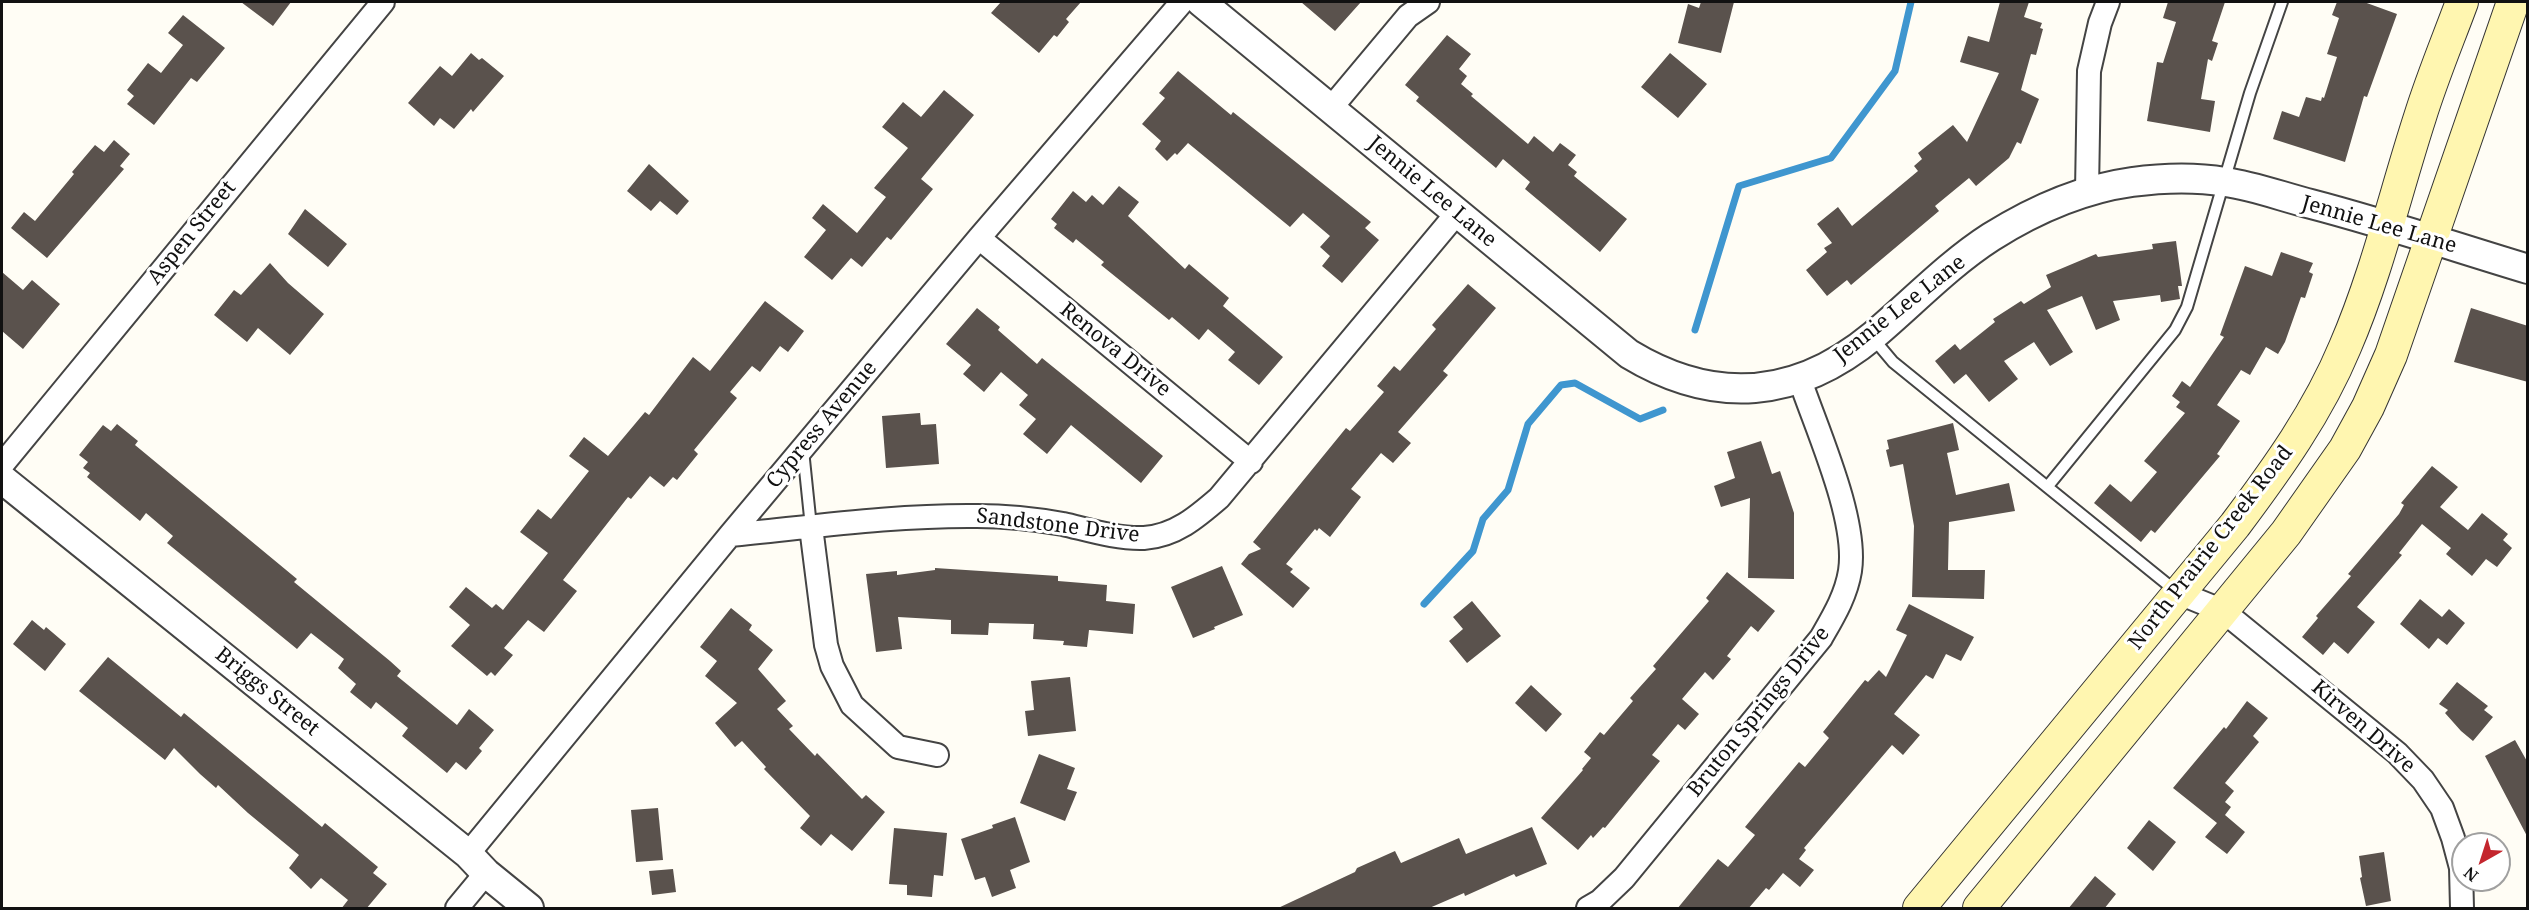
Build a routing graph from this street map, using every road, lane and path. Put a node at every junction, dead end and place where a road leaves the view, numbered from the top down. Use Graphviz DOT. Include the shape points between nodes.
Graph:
graph roads {
  1 [pos="383,2"];
  2 [pos="1182,2"];
  3 [pos="1201,2"];
  4 [pos="1428,2"];
  5 [pos="2108,2"];
  6 [pos="2282,2"];
  7 [pos="2462,2"];
  8 [pos="2513,2"];
  9 [pos="1331,108"];
  10 [pos="2226,182"];
  11 [pos="2087,191"];
  12 [pos="1457,213"];
  13 [pos="2388,226"];
  14 [pos="979,238"];
  15 [pos="2430,239"];
  16 [pos="2528,269"];
  17 [pos="1872,336"];
  18 [pos="1800,380"];
  19 [pos="803,448"];
  20 [pos="1251,462"];
  21 [pos="2,465"];
  22 [pos="2,479"];
  23 [pos="2048,486"];
  24 [pos="811,527"];
  25 [pos="730,535"];
  26 [pos="2179,592"];
  27 [pos="2223,611"];
  28 [pos="937,755"];
  29 [pos="477,863"];
  30 [pos="457,909"];
  31 [pos="529,909"];
  32 [pos="1588,909"];
  33 [pos="1919,909"];
  34 [pos="1979,909"];
  35 [pos="2462,909"];
  1 -- 21 [label="street, Aspen Street"];
  2 -- 14 [label="street, Cypress Avenue"];
  3 -- 9 [label="street, Jennie Lee Lane"];
  4 -- 9 [label="street" via="1408,16"];
  5 -- 11 [label="street" via="2089,71"];
  6 -- 10 [label="lane" via="2250,93"];
  7 -- 13 [label="main road, North Prairie Creek Road" via="2420,117"];
  8 -- 15 [label="main road"];
  9 -- 12 [label="street, Jennie Lee Lane"];
  10 -- 11 [label="street, Jennie Lee Lane" via="2132,182"];
  10 -- 13 [label="street, Jennie Lee Lane"];
  10 -- 23 [label="lane" via="2187,307 2175,330"];
  11 -- 17 [label="street, Jennie Lee Lane" via="2042,208 1990,238"];
  12 -- 18 [label="street, Jennie Lee Lane" via="1598,330 1655,370 1696,385 1729,389"];
  12 -- 20 [label="street, Sandstone Drive"];
  13 -- 15 [label="street, Jennie Lee Lane"];
  13 -- 26 [label="main road, North Prairie Creek Road" via="2345,348 2312,413 2275,471"];
  14 -- 19 [label="street, Cypress Avenue"];
  14 -- 20 [label="street, Renova Drive"];
  15 -- 16 [label="street, Jennie Lee Lane"];
  15 -- 27 [label="main road" via="2391,355 2345,449"];
  17 -- 18 [label="street, Jennie Lee Lane" via="1837,361"];
  17 -- 23 [label="lane" via="1893,362"];
  18 -- 32 [label="street, Bruton Springs Drive" via="1845,510 1850,571 1839,607 1821,639 1624,879"];
  19 -- 24 [label="lane"];
  19 -- 25 [label="street, Cypress Avenue"];
  20 -- 24 [label="street, Sandstone Drive" via="1196,519 1175,531 1146,538 977,516"];
  22 -- 29 [label="street, Briggs Street"];
  23 -- 26 [label="lane"];
  24 -- 25 [label="street, Sandstone Drive"];
  24 -- 28 [label="street" via="826,645 852,705 898,747"];
  25 -- 29 [label="street, Cypress Avenue"];
  26 -- 27 [label="street, Kirven Drive"];
  26 -- 33 [label="main road, North Prairie Creek Road"];
  27 -- 34 [label="main road"];
  27 -- 35 [label="street, Kirven Drive" via="2397,753 2423,780 2442,808 2453,838 2461,868"];
  29 -- 30 [label="street, Cypress Avenue"];
  29 -- 31 [label="street, Briggs Street"];
}
